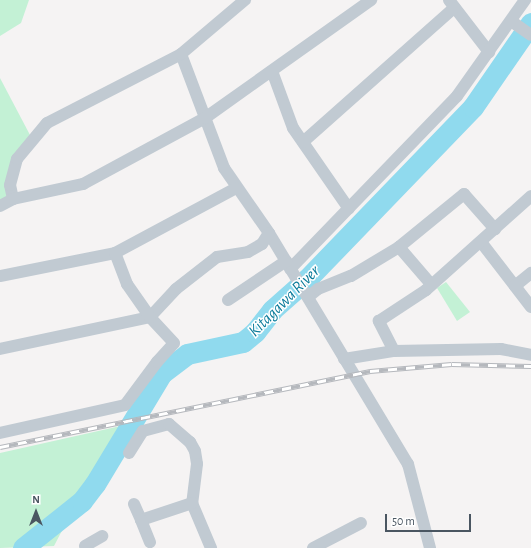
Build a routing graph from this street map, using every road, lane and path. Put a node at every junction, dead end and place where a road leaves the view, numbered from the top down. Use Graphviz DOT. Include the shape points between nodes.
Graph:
graph roads {
  1 [pos="245,0"];
  2 [pos="371,0"];
  3 [pos="525,0"];
  4 [pos="452,4"];
  5 [pos="514,24"];
  6 [pos="531,35"];
  7 [pos="488,52"];
  8 [pos="181,54"];
  9 [pos="272,71"];
  10 [pos="205,118"];
  11 [pos="303,142"];
  12 [pos="236,188"];
  13 [pos="531,196"];
  14 [pos="13,199"];
  15 [pos="0,206"];
  16 [pos="349,209"];
  17 [pos="495,229"];
  18 [pos="269,233"];
  19 [pos="481,242"];
  20 [pos="399,247"];
  21 [pos="115,253"];
  22 [pos="290,270"];
  23 [pos="531,273"];
  24 [pos="0,276"];
  25 [pos="430,283"];
  26 [pos="515,286"];
  27 [pos="306,295"];
  28 [pos="228,300"];
  29 [pos="531,307"];
  30 [pos="150,317"];
  31 [pos="0,349"];
  32 [pos="394,351"];
  33 [pos="531,355"];
  34 [pos="344,359"];
  35 [pos="0,433"];
  36 [pos="129,453"];
  37 [pos="192,503"];
  38 [pos="134,504"];
  39 [pos="141,520"];
  40 [pos="361,523"];
  41 [pos="150,542"];
  42 [pos="211,548"];
  43 [pos="313,548"];
  44 [pos="430,548"];
  1 -- 8 [label="street"];
  2 -- 9 [label="street"];
  3 -- 5 [label="street"];
  4 -- 7 [label="street"];
  4 -- 11 [label="street"];
  5 -- 6 [label="street"];
  5 -- 7 [label="street"];
  7 -- 16 [label="street" via="458,96"];
  8 -- 10 [label="street"];
  8 -- 14 [label="street" via="46,123 17,159 10,185"];
  9 -- 10 [label="street"];
  9 -- 11 [label="street" via="293,128"];
  10 -- 12 [label="street" via="224,168"];
  10 -- 14 [label="street" via="83,184"];
  11 -- 16 [label="street"];
  12 -- 18 [label="street"];
  12 -- 21 [label="street"];
  13 -- 17 [label="street"];
  14 -- 15 [label="street"];
  16 -- 22 [label="street"];
  17 -- 19 [label="street"];
  17 -- 20 [label="street" via="464,194"];
  18 -- 22 [label="street"];
  18 -- 30 [label="street" via="262,244 248,252 217,257 176,289"];
  19 -- 25 [label="street"];
  19 -- 26 [label="street"];
  20 -- 25 [label="street"];
  20 -- 27 [label="street" via="351,276"];
  21 -- 24 [label="street"];
  21 -- 30 [label="street" via="127,284"];
  22 -- 27 [label="street"];
  22 -- 28 [label="street"];
  23 -- 26 [label="street"];
  25 -- 32 [label="street" via="426,290 379,321"];
  26 -- 29 [label="street"];
  27 -- 34 [label="street"];
  30 -- 31 [label="street"];
  30 -- 35 [label="street" via="174,343 125,405"];
  32 -- 33 [label="street" via="501,349"];
  32 -- 34 [label="street"];
  34 -- 44 [label="street" via="408,464"];
  36 -- 37 [label="street" via="143,431 169,424 195,451 197,464"];
  37 -- 39 [label="street"];
  37 -- 42 [label="street"];
  38 -- 39 [label="street"];
  39 -- 41 [label="street"];
  40 -- 43 [label="street"];
}
